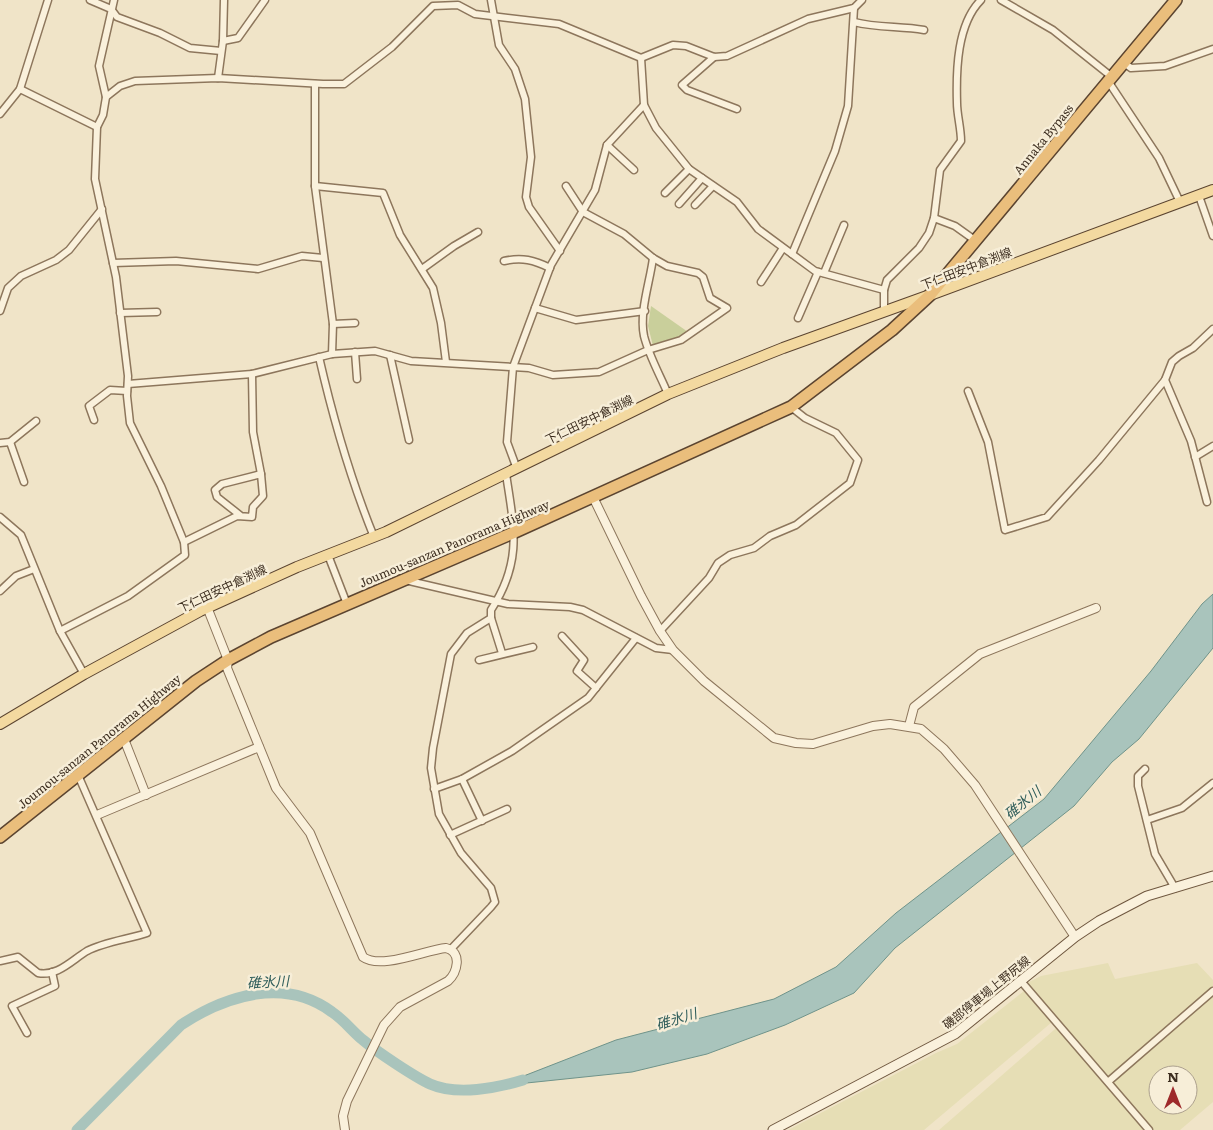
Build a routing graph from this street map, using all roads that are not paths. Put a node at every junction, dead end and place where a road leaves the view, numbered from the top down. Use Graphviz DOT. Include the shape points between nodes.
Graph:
graph roads {
  1 [pos="48,0"];
  2 [pos="90,0"];
  3 [pos="114,0"];
  4 [pos="224,0"];
  5 [pos="265,0"];
  6 [pos="491,0"];
  7 [pos="862,0"];
  8 [pos="981,0"];
  9 [pos="1001,0"];
  10 [pos="1176,0"];
  11 [pos="854,8"];
  12 [pos="111,10"];
  13 [pos="494,16"];
  14 [pos="854,22"];
  15 [pos="924,30"];
  16 [pos="223,41"];
  17 [pos="1213,49"];
  18 [pos="221,51"];
  19 [pos="714,57"];
  20 [pos="641,58"];
  21 [pos="1124,63"];
  22 [pos="218,78"];
  23 [pos="1110,79"];
  24 [pos="315,84"];
  25 [pos="20,89"];
  26 [pos="106,97"];
  27 [pos="644,105"];
  28 [pos="737,109"];
  29 [pos="0,114"];
  30 [pos="98,127"];
  31 [pos="607,145"];
  32 [pos="689,169"];
  33 [pos="634,170"];
  34 [pos="702,178"];
  35 [pos="315,186"];
  36 [pos="566,186"];
  37 [pos="713,186"];
  38 [pos="1213,190"];
  39 [pos="665,193"];
  40 [pos="1198,196"];
  41 [pos="1180,202"];
  42 [pos="679,204"];
  43 [pos="695,205"];
  44 [pos="102,209"];
  45 [pos="583,212"];
  46 [pos="934,218"];
  47 [pos="844,225"];
  48 [pos="478,232"];
  49 [pos="1213,236"];
  50 [pos="976,242"];
  51 [pos="783,248"];
  52 [pos="560,251"];
  53 [pos="792,254"];
  54 [pos="324,258"];
  55 [pos="653,258"];
  56 [pos="504,262"];
  57 [pos="113,263"];
  58 [pos="550,268"];
  59 [pos="422,270"];
  60 [pos="821,272"];
  61 [pos="761,282"];
  62 [pos="884,290"];
  63 [pos="930,295"];
  64 [pos="535,308"];
  65 [pos="884,310"];
  66 [pos="645,311"];
  67 [pos="0,312"];
  68 [pos="157,312"];
  69 [pos="120,313"];
  70 [pos="798,318"];
  71 [pos="355,323"];
  72 [pos="333,324"];
  73 [pos="1213,329"];
  74 [pos="648,350"];
  75 [pos="354,352"];
  76 [pos="332,354"];
  77 [pos="390,355"];
  78 [pos="319,356"];
  79 [pos="446,362"];
  80 [pos="513,367"];
  81 [pos="252,374"];
  82 [pos="357,380"];
  83 [pos="1165,380"];
  84 [pos="128,387"];
  85 [pos="968,391"];
  86 [pos="668,394"];
  87 [pos="790,406"];
  88 [pos="94,420"];
  89 [pos="36,421"];
  90 [pos="409,440"];
  91 [pos="10,442"];
  92 [pos="0,443"];
  93 [pos="1213,446"];
  94 [pos="1196,457"];
  95 [pos="517,469"];
  96 [pos="261,474"];
  97 [pos="506,474"];
  98 [pos="24,482"];
  99 [pos="593,497"];
  100 [pos="1206,502"];
  101 [pos="241,516"];
  102 [pos="0,517"];
  103 [pos="515,532"];
  104 [pos="374,536"];
  105 [pos="184,542"];
  106 [pos="328,555"];
  107 [pos="34,569"];
  108 [pos="403,579"];
  109 [pos="0,591"];
  110 [pos="497,602"];
  111 [pos="347,604"];
  112 [pos="207,608"];
  113 [pos="1096,608"];
  114 [pos="491,618"];
  115 [pos="60,631"];
  116 [pos="660,631"];
  117 [pos="562,636"];
  118 [pos="636,638"];
  119 [pos="533,647"];
  120 [pos="673,650"];
  121 [pos="502,653"];
  122 [pos="228,660"];
  123 [pos="479,660"];
  124 [pos="84,674"];
  125 [pos="596,688"];
  126 [pos="0,724"];
  127 [pos="908,726"];
  128 [pos="124,739"];
  129 [pos="259,747"];
  130 [pos="1145,769"];
  131 [pos="78,775"];
  132 [pos="462,779"];
  133 [pos="1213,783"];
  134 [pos="434,789"];
  135 [pos="146,795"];
  136 [pos="507,809"];
  137 [pos="97,815"];
  138 [pos="482,820"];
  139 [pos="1148,820"];
  140 [pos="450,834"];
  141 [pos="0,837"];
  142 [pos="1213,876"];
  143 [pos="1175,888"];
  144 [pos="1075,937"];
  145 [pos="451,949"];
  146 [pos="0,961"];
  147 [pos="52,972"];
  148 [pos="1020,980"];
  149 [pos="1213,991"];
  150 [pos="26,1033"];
  151 [pos="1109,1081"];
  152 [pos="777,1129"];
  153 [pos="344,1130"];
  154 [pos="1149,1130"];
  1 -- 25 [label="street"];
  2 -- 12 [label="street"];
  3 -- 12 [label="street"];
  4 -- 16 [label="street"];
  5 -- 16 [label="street" via="238,38"];
  6 -- 13 [label="street"];
  7 -- 11 [label="street"];
  8 -- 46 [label="street" via="964,28 957,104 961,141 940,170"];
  9 -- 23 [label="street" via="1053,30"];
  10 -- 21 [label="highway, Annaka Bypass"];
  11 -- 14 [label="street"];
  11 -- 19 [label="street" via="808,19 740,51"];
  12 -- 18 [label="street" via="117,17 190,48"];
  12 -- 26 [label="street" via="99,66"];
  13 -- 20 [label="street" via="559,24"];
  13 -- 24 [label="street" via="475,14 458,5 433,6 392,46 344,84"];
  13 -- 52 [label="street" via="498,45 515,69 525,98 531,156 526,197 529,207"];
  14 -- 15 [label="street" via="874,27"];
  14 -- 53 [label="street" via="848,106 835,151"];
  16 -- 18 [label="street"];
  17 -- 21 [label="street" via="1165,66 1131,68"];
  18 -- 22 [label="street"];
  19 -- 20 [label="street" via="686,46 673,45"];
  19 -- 28 [label="street" via="682,85 686,90"];
  20 -- 27 [label="street"];
  21 -- 23 [label="highway, Annaka Bypass"];
  22 -- 24 [label="street"];
  22 -- 26 [label="street" via="135,81 120,86"];
  23 -- 41 [label="street" via="1159,158"];
  23 -- 50 [label="highway, Annaka Bypass"];
  24 -- 35 [label="street"];
  25 -- 29 [label="street"];
  25 -- 30 [label="street"];
  26 -- 30 [label="street"];
  27 -- 31 [label="street"];
  27 -- 32 [label="street" via="656,128"];
  30 -- 44 [label="street" via="95,179"];
  31 -- 33 [label="street"];
  31 -- 45 [label="street" via="595,190"];
  32 -- 34 [label="street"];
  32 -- 39 [label="street"];
  34 -- 37 [label="street"];
  34 -- 42 [label="street"];
  35 -- 54 [label="street"];
  35 -- 59 [label="street" via="383,193 400,235"];
  36 -- 45 [label="street"];
  37 -- 43 [label="street"];
  37 -- 51 [label="street" via="737,202 758,229"];
  38 -- 40 [label="main road, 下仁田安中倉渕線"];
  40 -- 41 [label="main road, 下仁田安中倉渕線"];
  40 -- 49 [label="street"];
  41 -- 63 [label="main road, 下仁田安中倉渕線"];
  44 -- 57 [label="street"];
  44 -- 67 [label="street" via="70,250 21,276 8,288"];
  45 -- 52 [label="street"];
  45 -- 55 [label="street" via="624,234"];
  46 -- 50 [label="street" via="955,226"];
  46 -- 62 [label="street" via="919,248 887,280"];
  47 -- 60 [label="street"];
  48 -- 59 [label="street"];
  50 -- 63 [label="highway, Annaka Bypass"];
  51 -- 53 [label="street"];
  51 -- 61 [label="street"];
  52 -- 58 [label="street"];
  53 -- 60 [label="street"];
  54 -- 57 [label="street" via="302,256 258,269 176,262"];
  54 -- 72 [label="street"];
  55 -- 66 [label="street"];
  55 -- 74 [label="street" via="667,266 698,274 706,284 710,298 727,308 681,340"];
  56 -- 58 [label="street" via="534,260"];
  57 -- 69 [label="street"];
  58 -- 64 [label="street"];
  59 -- 79 [label="street" via="433,288"];
  60 -- 62 [label="street"];
  60 -- 70 [label="street"];
  62 -- 65 [label="street"];
  63 -- 65 [label="main road, 下仁田安中倉渕線"];
  63 -- 87 [label="highway, Joumou-sanzan Panorama Highway" via="892,330"];
  64 -- 66 [label="street" via="576,320"];
  64 -- 80 [label="street"];
  65 -- 86 [label="main road, 下仁田安中倉渕線"];
  66 -- 74 [label="street" via="644,335"];
  68 -- 69 [label="street"];
  69 -- 84 [label="street"];
  71 -- 72 [label="street"];
  72 -- 76 [label="street"];
  73 -- 83 [label="street" via="1194,348 1172,362"];
  74 -- 80 [label="street" via="599,372 553,375"];
  74 -- 86 [label="street"];
  75 -- 76 [label="street"];
  75 -- 77 [label="street" via="375,351"];
  75 -- 82 [label="street"];
  76 -- 78 [label="street"];
  77 -- 79 [label="street" via="410,361"];
  77 -- 90 [label="street"];
  78 -- 81 [label="street"];
  78 -- 104 [label="street" via="355,491"];
  79 -- 80 [label="street"];
  80 -- 95 [label="street" via="507,442"];
  81 -- 84 [label="street"];
  81 -- 96 [label="street" via="253,432"];
  83 -- 85 [label="street" via="1047,517 1005,530 988,442"];
  83 -- 94 [label="street"];
  84 -- 88 [label="street" via="110,390 89,406"];
  84 -- 105 [label="street" via="130,423"];
  86 -- 95 [label="main road, 下仁田安中倉渕線"];
  87 -- 99 [label="highway, Joumou-sanzan Panorama Highway"];
  87 -- 116 [label="street" via="805,418 836,432 858,460 855,476 796,525 718,563 709,578"];
  89 -- 91 [label="street"];
  91 -- 92 [label="street"];
  91 -- 98 [label="street"];
  93 -- 94 [label="street"];
  94 -- 100 [label="street"];
  95 -- 97 [label="main road, 下仁田安中倉渕線"];
  96 -- 101 [label="street" via="263,496 253,506 252,517"];
  96 -- 101 [label="street" via="222,484 215,490 216,497"];
  97 -- 103 [label="street"];
  97 -- 104 [label="main road, 下仁田安中倉渕線"];
  99 -- 103 [label="highway, Joumou-sanzan Panorama Highway"];
  99 -- 116 [label="street"];
  101 -- 105 [label="street"];
  102 -- 107 [label="street" via="21,535"];
  103 -- 108 [label="highway, Joumou-sanzan Panorama Highway"];
  103 -- 110 [label="street" via="514,557"];
  104 -- 106 [label="main road, 下仁田安中倉渕線"];
  105 -- 115 [label="street" via="185,556 128,596"];
  106 -- 111 [label="street"];
  106 -- 112 [label="main road, 下仁田安中倉渕線"];
  107 -- 109 [label="street" via="16,576"];
  107 -- 115 [label="street"];
  108 -- 110 [label="street"];
  108 -- 111 [label="highway, Joumou-sanzan Panorama Highway"];
  110 -- 114 [label="street"];
  110 -- 118 [label="street" via="570,606"];
  111 -- 122 [label="highway, Joumou-sanzan Panorama Highway" via="271,636"];
  112 -- 122 [label="street"];
  112 -- 124 [label="main road, 下仁田安中倉渕線"];
  113 -- 127 [label="street" via="980,654 914,707"];
  114 -- 121 [label="street"];
  114 -- 134 [label="street" via="467,633 451,654 432,748"];
  115 -- 124 [label="street"];
  116 -- 120 [label="street"];
  117 -- 125 [label="street" via="584,660 577,671"];
  118 -- 120 [label="street" via="656,648"];
  118 -- 125 [label="street"];
  119 -- 121 [label="street"];
  120 -- 127 [label="street" via="704,681 774,738 813,744 872,726"];
  121 -- 123 [label="street"];
  122 -- 128 [label="highway, Joumou-sanzan Panorama Highway" via="196,681"];
  122 -- 129 [label="street" via="227,668"];
  124 -- 126 [label="main road, 下仁田安中倉渕線"];
  125 -- 132 [label="street" via="588,698 512,751"];
  127 -- 144 [label="street" via="921,730 944,748 997,816"];
  128 -- 131 [label="highway, Joumou-sanzan Panorama Highway"];
  128 -- 135 [label="street"];
  129 -- 135 [label="street"];
  129 -- 145 [label="street" via="276,788 310,833 363,957 370,962 382,962"];
  130 -- 139 [label="street" via="1138,776"];
  131 -- 137 [label="street"];
  131 -- 141 [label="highway, Joumou-sanzan Panorama Highway"];
  132 -- 134 [label="street"];
  132 -- 138 [label="street"];
  133 -- 139 [label="street" via="1182,808"];
  134 -- 140 [label="street" via="439,814"];
  135 -- 137 [label="street"];
  136 -- 138 [label="street"];
  137 -- 147 [label="street" via="147,933 89,950"];
  138 -- 140 [label="street"];
  139 -- 143 [label="street" via="1155,854"];
  140 -- 145 [label="street" via="461,854 491,888 495,902"];
  142 -- 143 [label="main road, 磯部停車場上野尻線"];
  143 -- 144 [label="main road, 磯部停車場上野尻線" via="1139,900"];
  144 -- 148 [label="main road, 磯部停車場上野尻線"];
  145 -- 153 [label="street" via="456,960 454,975 400,1006 384,1025 347,1101"];
  146 -- 147 [label="street" via="18,958 38,973"];
  147 -- 150 [label="street" via="56,986 12,1006"];
  148 -- 151 [label="street"];
  148 -- 152 [label="main road, 磯部停車場上野尻線" via="942,1042"];
  149 -- 151 [label="street"];
  151 -- 154 [label="street"];
}
